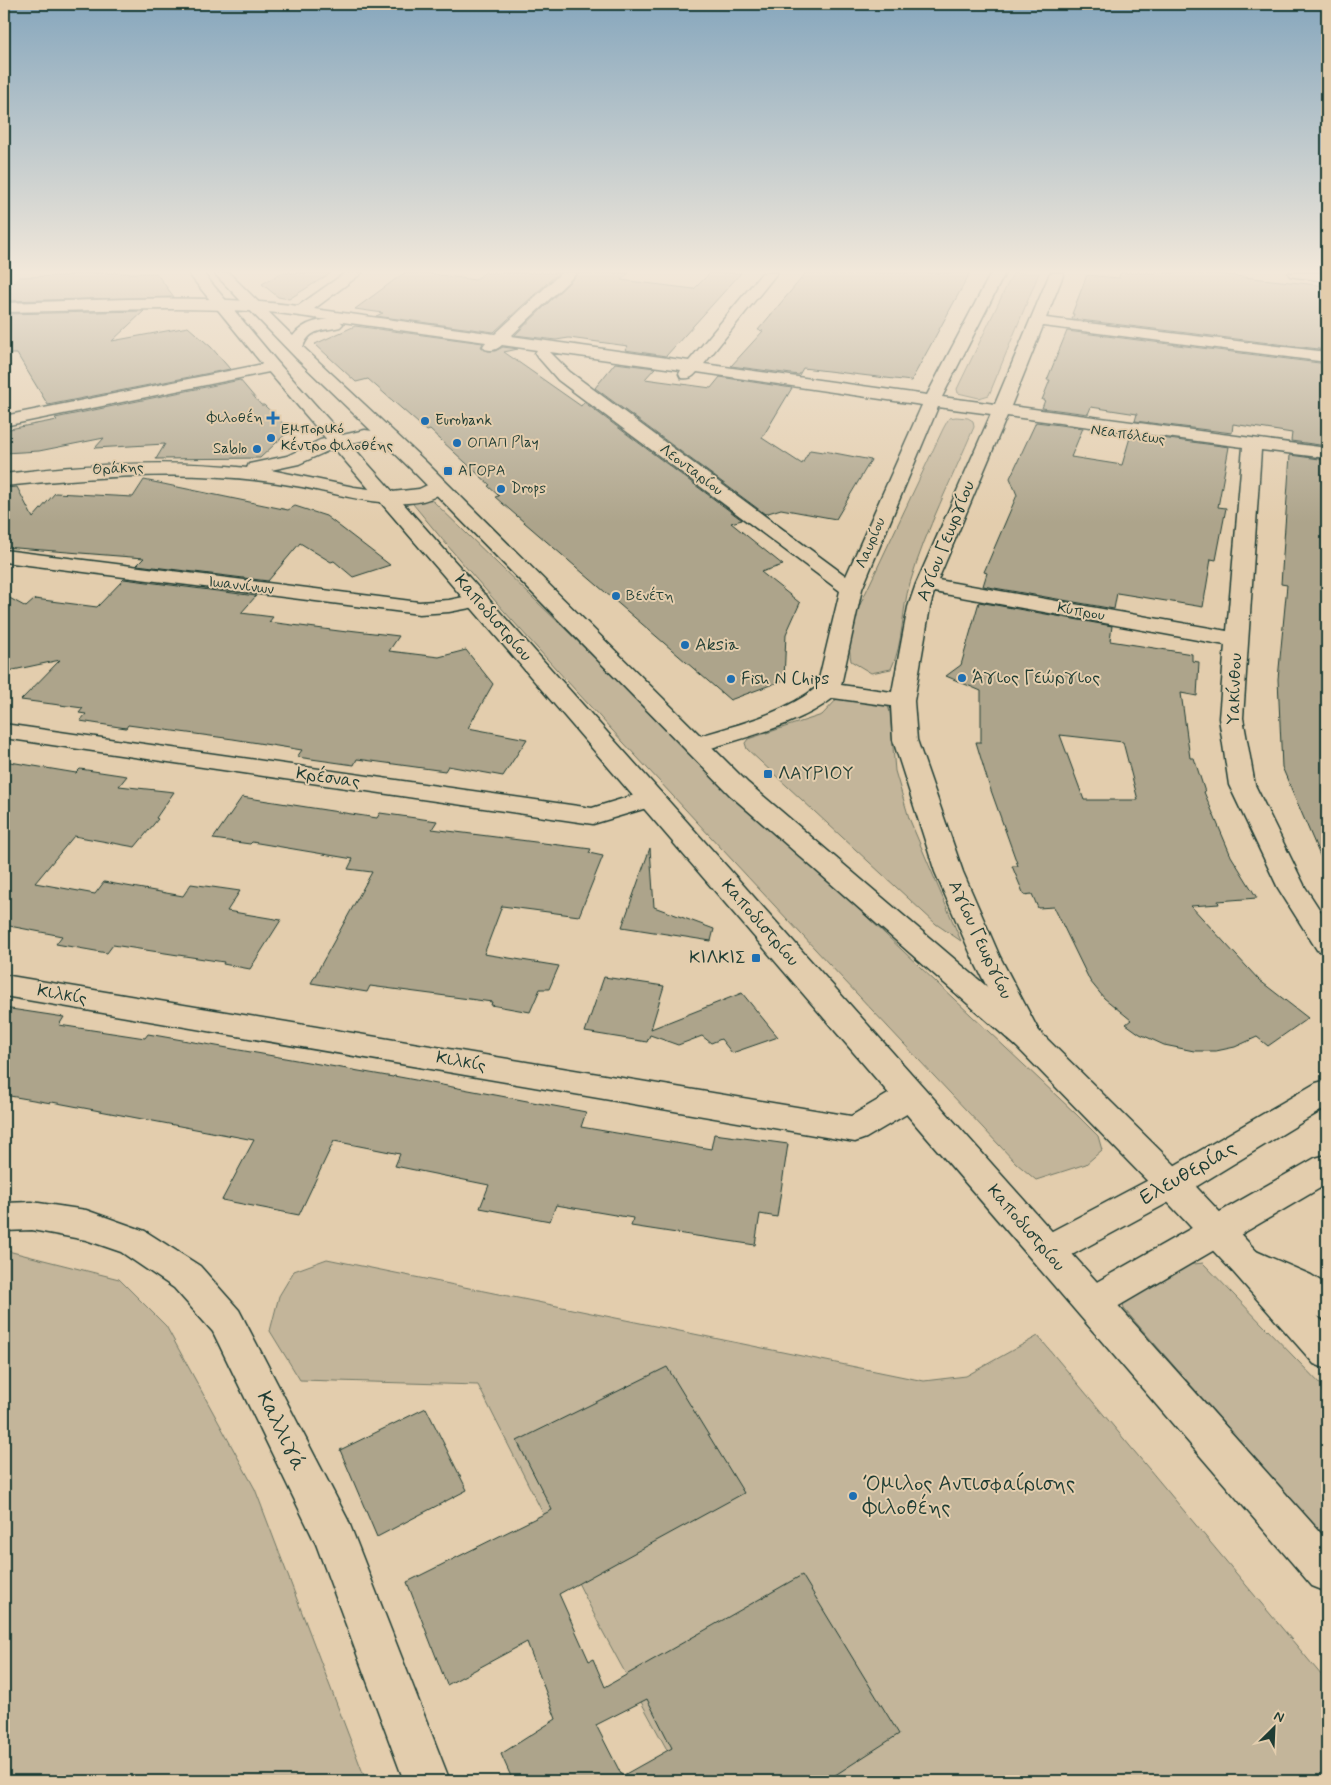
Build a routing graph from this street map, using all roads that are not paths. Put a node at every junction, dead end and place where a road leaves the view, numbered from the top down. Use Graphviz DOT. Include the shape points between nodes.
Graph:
graph roads {
  1 [pos="264,356"];
  2 [pos="305,356"];
  3 [pos="550,356"];
  4 [pos="591,356"];
  5 [pos="701,356"];
  6 [pos="955,356"];
  7 [pos="1022,356"];
  8 [pos="273,367"];
  9 [pos="690,370"];
  10 [pos="931,404"];
  11 [pos="999,413"];
  12 [pos="4,421"];
  13 [pos="390,438"];
  14 [pos="338,441"];
  15 [pos="1252,448"];
  16 [pos="1327,453"];
  17 [pos="1327,462"];
  18 [pos="232,471"];
  19 [pos="4,480"];
  20 [pos="438,486"];
  21 [pos="388,497"];
  22 [pos="4,556"];
  23 [pos="926,584"];
  24 [pos="851,589"];
  25 [pos="478,600"];
  26 [pos="1237,640"];
  27 [pos="828,690"];
  28 [pos="902,700"];
  29 [pos="4,731"];
  30 [pos="696,745"];
  31 [pos="650,798"];
  32 [pos="1327,943"];
  33 [pos="4,985"];
  34 [pos="1028,1039"];
  35 [pos="1327,1092"];
  36 [pos="911,1096"];
  37 [pos="1327,1168"];
  38 [pos="1172,1184"];
  39 [pos="4,1217"];
  40 [pos="1216,1230"];
  41 [pos="1047,1251"];
  42 [pos="1246,1262"];
  43 [pos="1313,1289"];
  44 [pos="1092,1303"];
  45 [pos="1327,1304"];
  46 [pos="1327,1352"];
  47 [pos="1327,1571"];
  48 [pos="427,1781"];
  1 -- 8 [label="street, Καποδιστρίου"];
  2 -- 13 [label="street"];
  3 -- 24 [label="street, Λεονταρίου" via="564,376"];
  4 -- 9 [label="street, Νεαπόλεως"];
  5 -- 9 [label="street"];
  6 -- 10 [label="street, Λαυρίου"];
  7 -- 11 [label="street, Αγίου Γεωργίου"];
  8 -- 12 [label="street"];
  8 -- 14 [label="street, Καποδιστρίου"];
  9 -- 10 [label="street, Νεαπόλεως"];
  10 -- 11 [label="street, Νεαπόλεως"];
  10 -- 24 [label="street, Λαυρίου"];
  11 -- 15 [label="street, Νεαπόλεως"];
  11 -- 23 [label="street, Αγίου Γεωργίου"];
  13 -- 14 [label="street, Θράκης" via="372,435"];
  13 -- 20 [label="street"];
  14 -- 18 [label="street, Θράκης" via="282,464"];
  14 -- 21 [label="street, Καποδιστρίου"];
  15 -- 16 [label="street, Νεαπόλεως"];
  15 -- 17 [label="street, Νεαπόλεως"];
  15 -- 26 [label="street, Υακίνθου"];
  18 -- 19 [label="street, Θράκης" via="102,470"];
  18 -- 21 [label="street, Θράκης"];
  20 -- 21 [label="street, Θράκης" via="432,493 419,497"];
  20 -- 30 [label="street"];
  21 -- 25 [label="street, Καποδιστρίου"];
  22 -- 25 [label="street, Ιωαννίνων" via="420,608"];
  23 -- 26 [label="street, Κύπρου"];
  23 -- 28 [label="street, Αγίου Γεωργίου"];
  24 -- 27 [label="street, Λαυρίου"];
  25 -- 31 [label="street, Καποδιστρίου"];
  26 -- 32 [label="street, Υακίνθου" via="1231,718 1242,785 1292,888"];
  27 -- 28 [label="street"];
  27 -- 30 [label="street" via="796,710"];
  28 -- 34 [label="street, Αγίου Γεωργίου" via="905,740 949,872 986,957"];
  29 -- 31 [label="street, Κρέσνας" via="593,816"];
  30 -- 34 [label="street" via="739,789"];
  31 -- 36 [label="street, Καποδιστρίου"];
  33 -- 36 [label="street, Κιλκίς" via="855,1128"];
  34 -- 38 [label="street"];
  35 -- 38 [label="street, Ελευθερίας"];
  36 -- 41 [label="street, Καποδιστρίου"];
  37 -- 40 [label="street"];
  38 -- 40 [label="street"];
  38 -- 41 [label="street, Ελευθερίας"];
  39 -- 48 [label="street, Καλλιγά" via="32,1216 86,1224 133,1241 187,1277 226,1321 333,1535"];
  40 -- 42 [label="street"];
  40 -- 44 [label="street"];
  41 -- 44 [label="street, Καποδιστρίου"];
  42 -- 43 [label="street"];
  42 -- 46 [label="street"];
  43 -- 45 [label="street"];
  44 -- 47 [label="street, Καποδιστρίου"];
}
